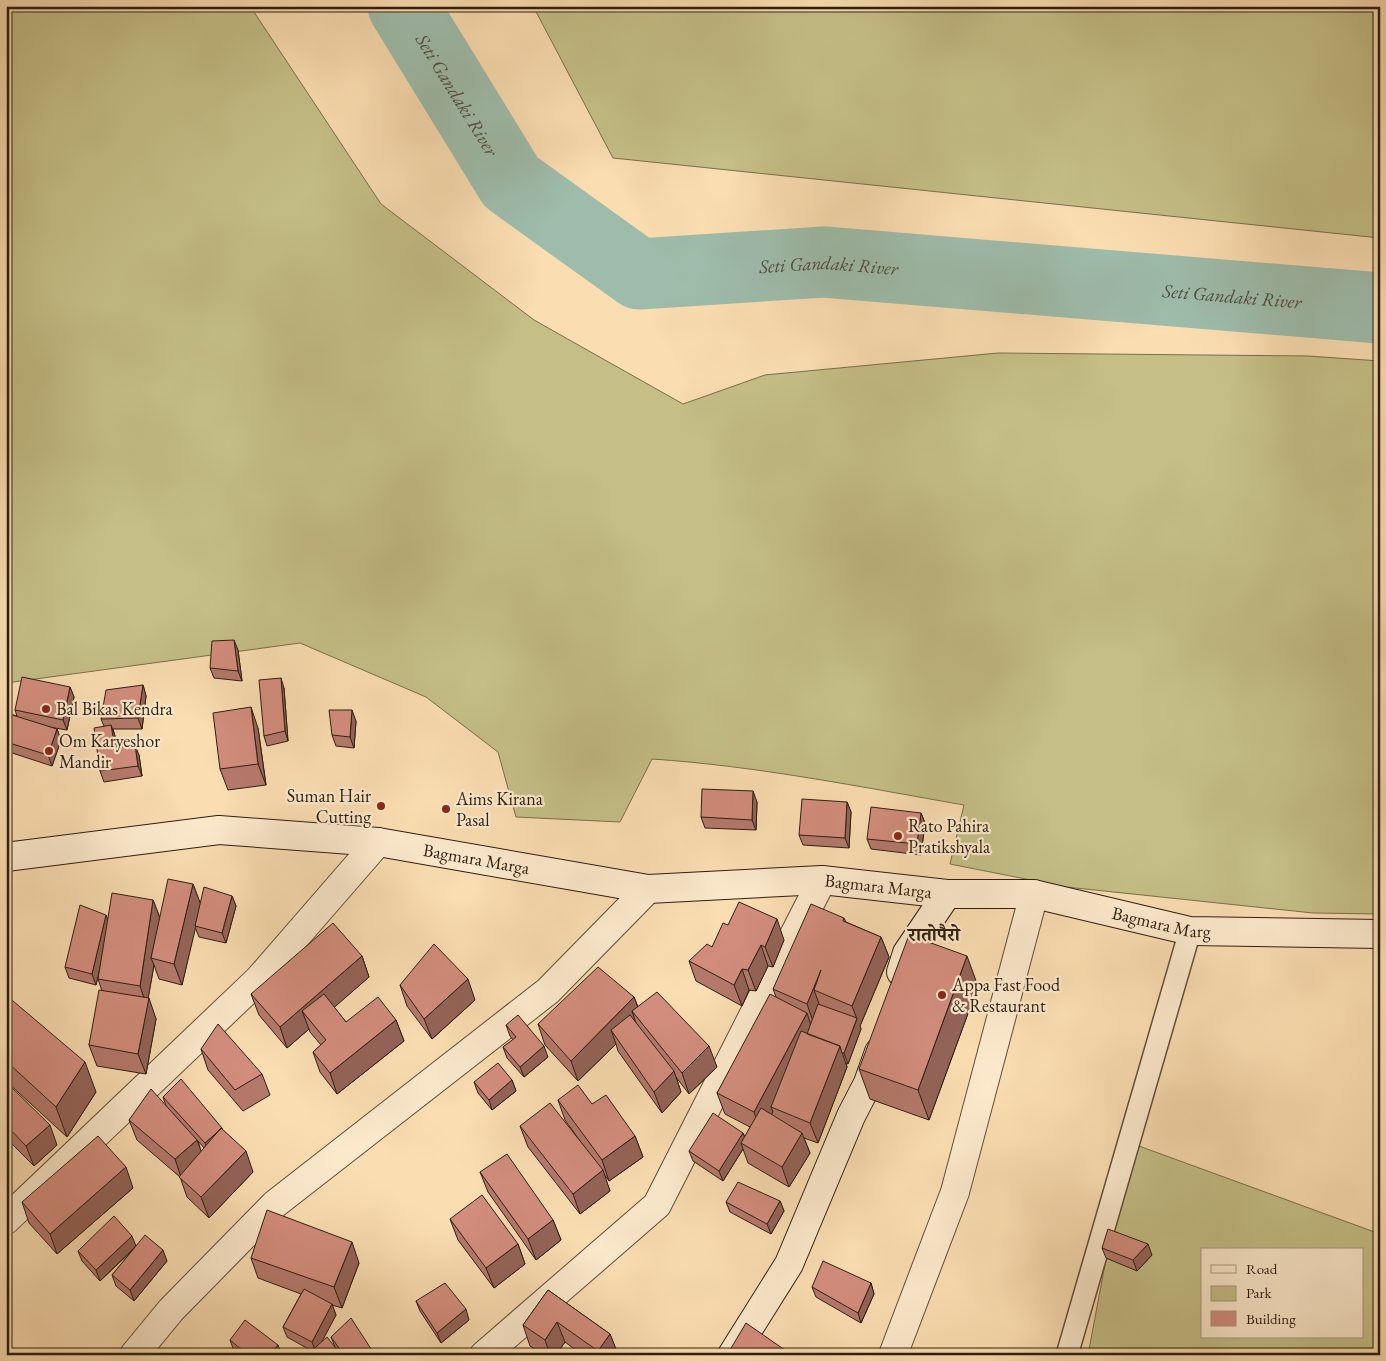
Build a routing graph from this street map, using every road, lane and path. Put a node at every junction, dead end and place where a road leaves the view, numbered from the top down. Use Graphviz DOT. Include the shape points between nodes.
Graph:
graph roads {
  1 [pos="378,842"];
  2 [pos="6,857"];
  3 [pos="822,880"];
  4 [pos="648,889"];
  5 [pos="947,894"];
  6 [pos="1034,894"];
  7 [pos="1190,931"];
  8 [pos="1380,934"];
  9 [pos="894,994"];
  10 [pos="885,1027"];
  11 [pos="6,1220"];
  12 [pos="134,1355"];
  13 [pos="484,1355"];
  14 [pos="732,1355"];
  15 [pos="893,1355"];
  16 [pos="1067,1355"];
  1 -- 2 [label="street, Bagmara Marga" via="219,830"];
  1 -- 4 [label="street, Bagmara Marga"];
  1 -- 11 [label="street" via="259,979"];
  3 -- 4 [label="street, Bagmara Marga"];
  3 -- 5 [label="street, Bagmara Marga"];
  3 -- 13 [label="street" via="657,1205"];
  4 -- 12 [label="street" via="548,991 275,1204 171,1310"];
  5 -- 6 [label="street, Bagmara Marg"];
  5 -- 9 [label="street" via="908,953"];
  6 -- 7 [label="street, Bagmara Marg"];
  6 -- 15 [label="street" via="954,1192"];
  7 -- 8 [label="street, Bagmara Marg"];
  7 -- 16 [label="lane"];
  10 -- 14 [label="street" via="868,1083 789,1264"];
}
